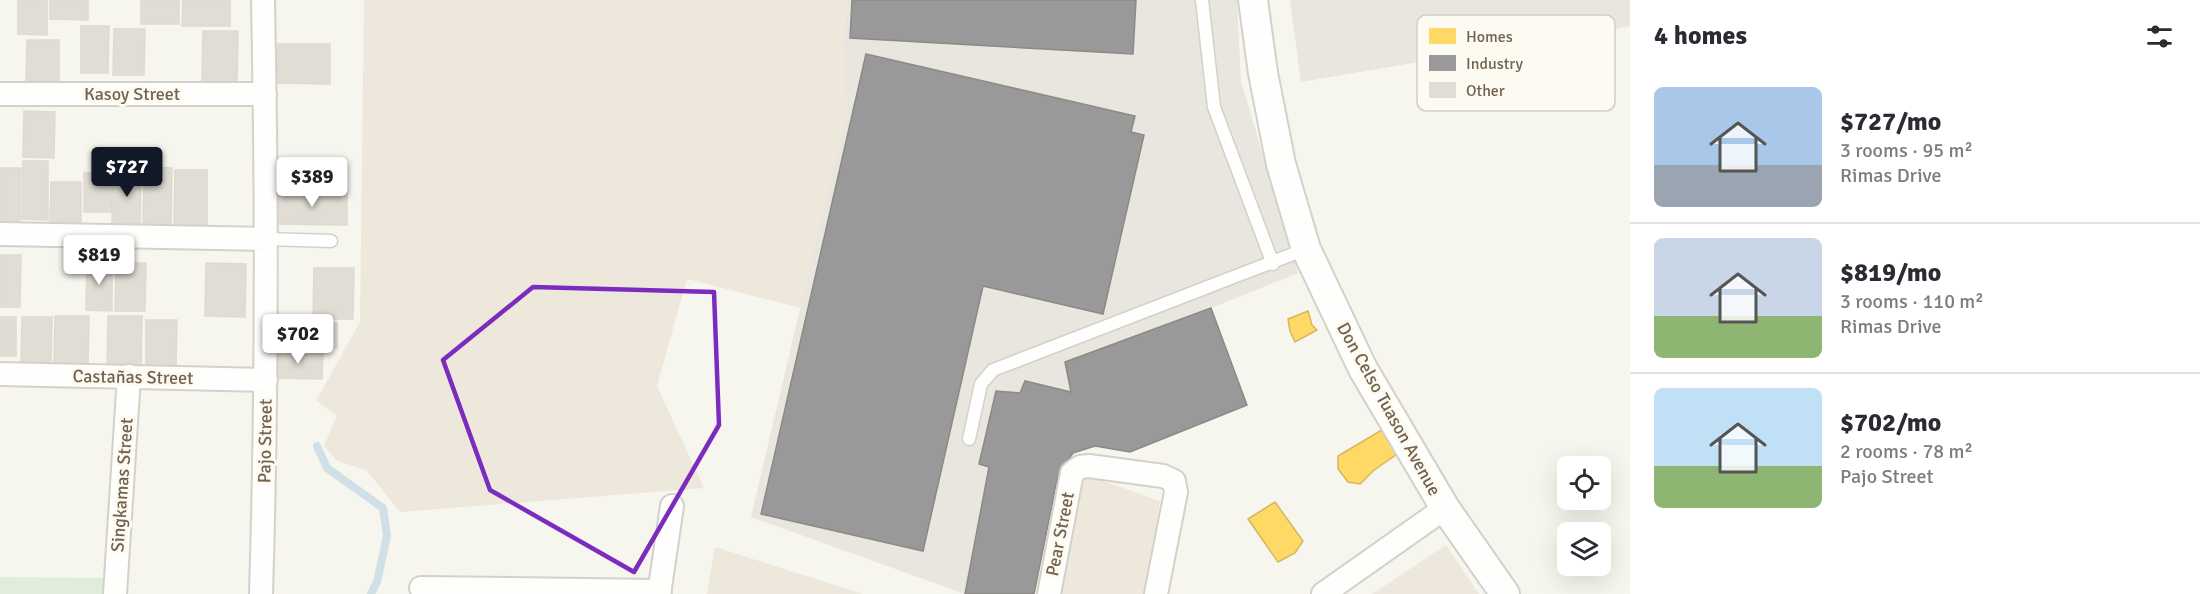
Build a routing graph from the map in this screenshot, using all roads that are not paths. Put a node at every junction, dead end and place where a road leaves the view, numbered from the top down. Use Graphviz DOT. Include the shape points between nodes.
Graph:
graph roads {
  1 [pos="263,0"];
  2 [pos="1202,0"];
  3 [pos="1253,0"];
  4 [pos="0,94"];
  5 [pos="265,94"];
  6 [pos="0,234"];
  7 [pos="267,239"];
  8 [pos="331,241"];
  9 [pos="1306,249"];
  10 [pos="1273,264"];
  11 [pos="0,374"];
  12 [pos="129,376"];
  13 [pos="266,380"];
  14 [pos="969,439"];
  15 [pos="672,506"];
  16 [pos="1445,508"];
  17 [pos="421,588"];
  18 [pos="660,593"];
  19 [pos="116,594"];
  20 [pos="261,594"];
  21 [pos="1049,594"];
  22 [pos="1156,594"];
  23 [pos="1323,594"];
  24 [pos="1505,594"];
  1 -- 5 [label="street, Pajo Street"];
  2 -- 10 [label="lane" via="1214,107"];
  3 -- 9 [label="street, Don Celso Tuason Avenue" via="1281,164"];
  4 -- 5 [label="street, Kasoy Street"];
  5 -- 7 [label="street, Pajo Street"];
  6 -- 7 [label="street"];
  7 -- 8 [label="lane"];
  7 -- 13 [label="street, Pajo Street"];
  9 -- 10 [label="lane"];
  9 -- 16 [label="street, Don Celso Tuason Avenue" via="1363,369"];
  10 -- 14 [label="lane" via="993,370 981,384"];
  11 -- 12 [label="street, Castañas Street"];
  12 -- 13 [label="street, Castañas Street"];
  12 -- 19 [label="street, Singkamas Street"];
  13 -- 20 [label="street, Pajo Street"];
  15 -- 18 [label="street"];
  16 -- 23 [label="street"];
  16 -- 24 [label="street, Don Celso Tuason Avenue"];
  17 -- 18 [label="street"];
  21 -- 22 [label="street, Pear Street" via="1072,473 1089,466 1164,476 1174,481 1176,492"];
}
